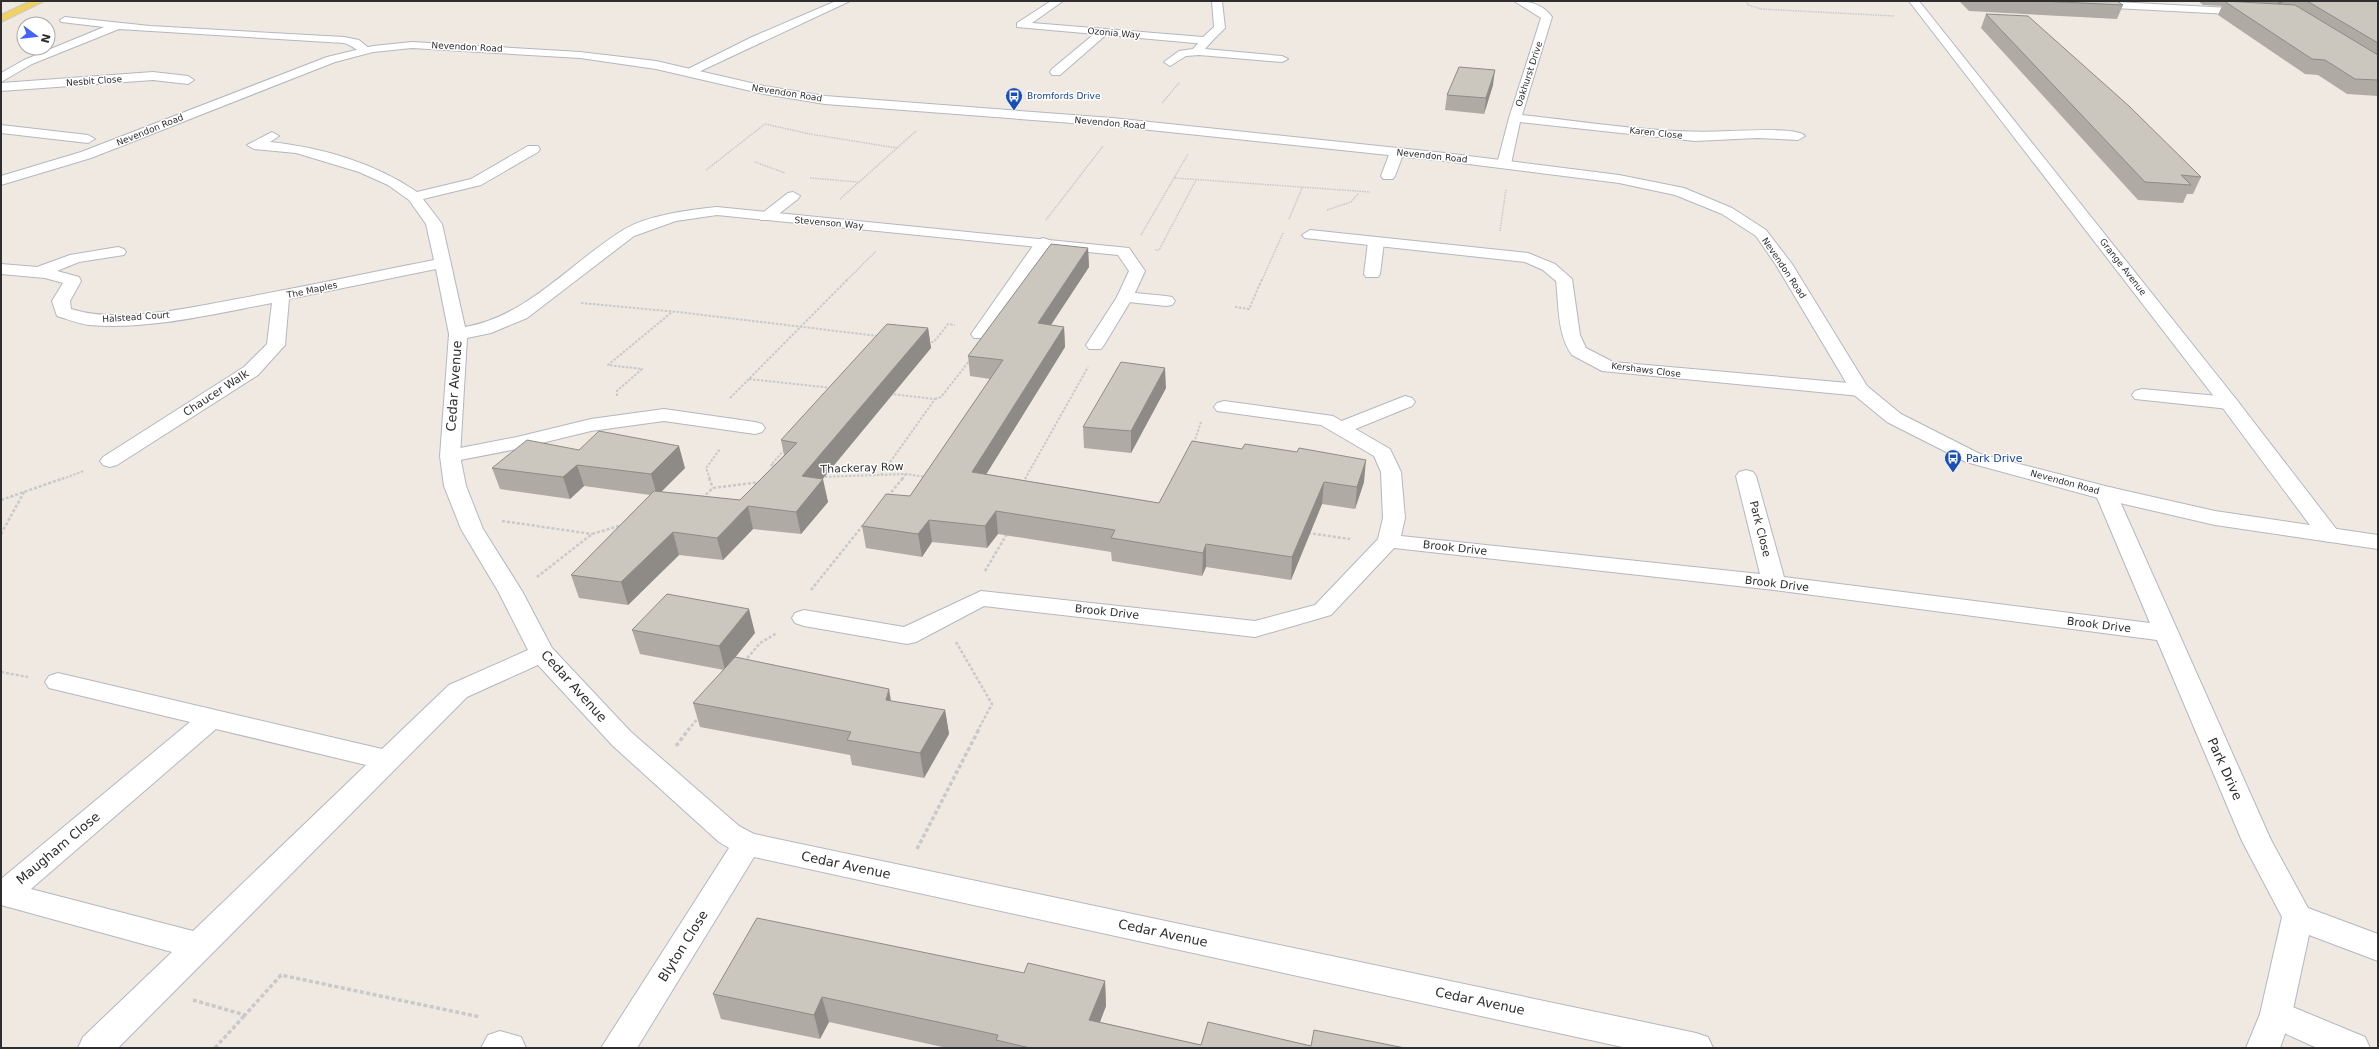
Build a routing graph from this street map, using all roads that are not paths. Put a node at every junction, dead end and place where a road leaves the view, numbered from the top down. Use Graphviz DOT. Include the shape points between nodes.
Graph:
graph roads {
  1 [pos="38,1"];
  2 [pos="845,1"];
  3 [pos="1058,1"];
  4 [pos="1217,1"];
  5 [pos="1519,1"];
  6 [pos="1914,1"];
  7 [pos="2037,1"];
  8 [pos="2095,3"];
  9 [pos="2261,13"];
  10 [pos="1,19"];
  11 [pos="65,20"];
  12 [pos="117,26"];
  13 [pos="1103,32"];
  14 [pos="1206,41"];
  15 [pos="365,50"];
  16 [pos="1202,52"];
  17 [pos="1282,59"];
  18 [pos="1170,62"];
  19 [pos="688,72"];
  20 [pos="1056,72"];
  21 [pos="1,78"];
  22 [pos="188,80"];
  23 [pos="1,87"];
  24 [pos="1515,118"];
  25 [pos="1,129"];
  26 [pos="272,136"];
  27 [pos="1798,136"];
  28 [pos="88,139"];
  29 [pos="533,148"];
  30 [pos="1397,152"];
  31 [pos="1507,164"];
  32 [pos="1388,176"];
  33 [pos="1,181"];
  34 [pos="793,196"];
  35 [pos="414,197"];
  36 [pos="766,217"];
  37 [pos="1310,235"];
  38 [pos="1376,242"];
  39 [pos="1036,243"];
  40 [pos="118,252"];
  41 [pos="442,263"];
  42 [pos="1,269"];
  43 [pos="40,272"];
  44 [pos="1372,274"];
  45 [pos="281,296"];
  46 [pos="1125,297"];
  47 [pos="1166,301"];
  48 [pos="183,314"];
  49 [pos="982,331"];
  50 [pos="458,334"];
  51 [pos="1095,345"];
  52 [pos="1860,390"];
  53 [pos="2142,395"];
  54 [pos="1405,402"];
  55 [pos="2228,403"];
  56 [pos="1224,407"];
  57 [pos="748,427"];
  58 [pos="1341,428"];
  59 [pos="450,456"];
  60 [pos="110,461"];
  61 [pos="1746,476"];
  62 [pos="2106,493"];
  63 [pos="2329,535"];
  64 [pos="1389,541"];
  65 [pos="2378,542"];
  66 [pos="1774,583"];
  67 [pos="804,618"];
  68 [pos="2165,633"];
  69 [pos="542,653"];
  70 [pos="58,682"];
  71 [pos="211,719"];
  72 [pos="386,760"];
  73 [pos="747,844"];
  74 [pos="2297,918"];
  75 [pos="198,946"];
  76 [pos="2378,948"];
  77 [pos="2276,1014"];
  78 [pos="95,1048"];
  79 [pos="618,1048"];
  80 [pos="1696,1048"];
  81 [pos="2263,1048"];
  82 [pos="2353,1048"];
  1 -- 10 [label="main road"];
  2 -- 19 [label="street" via="756,39"];
  3 -- 13 [label="street, Ozonia Way" via="1021,25"];
  4 -- 14 [label="street" via="1220,28"];
  5 -- 24 [label="street, Oakhurst Drive" via="1541,11 1547,17"];
  6 -- 55 [label="street, Grange Avenue"];
  7 -- 8 [label="street"];
  8 -- 9 [label="street"];
  11 -- 12 [label="street"];
  12 -- 15 [label="street" via="344,40 355,42"];
  12 -- 21 [label="street" via="28,62"];
  13 -- 14 [label="street, Ozonia Way"];
  13 -- 20 [label="street"];
  14 -- 16 [label="street" via="1198,50"];
  15 -- 19 [label="street, Nevendon Road" via="426,45 546,52 612,58"];
  15 -- 33 [label="street, Nevendon Road" via="317,63 79,158"];
  16 -- 17 [label="street"];
  16 -- 18 [label="street" via="1183,53"];
  19 -- 30 [label="street, Nevendon Road" via="764,90 825,100 1121,123"];
  22 -- 23 [label="street, Nesbit Close" via="153,76"];
  24 -- 27 [label="street, Karen Close" via="1695,137 1756,134"];
  24 -- 31 [label="street, Oakhurst Drive"];
  25 -- 28 [label="street"];
  26 -- 35 [label="street, Cedar Avenue" via="254,145 297,149 364,169 393,182"];
  29 -- 35 [label="street" via="476,182"];
  30 -- 31 [label="street, Nevendon Road"];
  30 -- 32 [label="street"];
  31 -- 52 [label="street, Nevendon Road" via="1619,179 1679,191 1727,211 1761,233"];
  34 -- 36 [label="street"];
  35 -- 41 [label="street, Cedar Avenue" via="434,224"];
  36 -- 39 [label="street, Stevenson Way"];
  36 -- 50 [label="street, Stevenson Way" via="717,211 674,217 629,233 521,314 492,326"];
  37 -- 38 [label="street, Kershaws Close"];
  38 -- 44 [label="street"];
  38 -- 52 [label="street, Kershaws Close" via="1528,258 1549,267 1564,280 1571,335 1578,351 1609,367"];
  39 -- 46 [label="street, Stevenson Way" via="1128,249 1137,271"];
  39 -- 49 [label="street"];
  40 -- 43 [label="street, Halstead Court" via="76,258"];
  41 -- 45 [label="street, The Maples"];
  41 -- 50 [label="street, Cedar Avenue"];
  42 -- 43 [label="street, Halstead Court"];
  43 -- 48 [label="street, Halstead Court" via="73,281 62,301 63,312 88,320"];
  45 -- 48 [label="street, The Maples"];
  45 -- 60 [label="street, Chaucer Walk" via="276,346 251,371"];
  46 -- 47 [label="street"];
  46 -- 51 [label="street"];
  50 -- 59 [label="street, Cedar Avenue"];
  52 -- 62 [label="street, Nevendon Road" via="1894,418 1973,458"];
  53 -- 55 [label="street"];
  54 -- 58 [label="street"];
  55 -- 63 [label="street, Grange Avenue"];
  56 -- 58 [label="street" via="1326,420"];
  57 -- 59 [label="street" via="664,416 618,421"];
  58 -- 64 [label="street" via="1383,453 1391,472 1394,518"];
  59 -- 69 [label="street, Cedar Avenue" via="455,486 472,530 510,591"];
  61 -- 66 [label="street, Park Close"];
  62 -- 63 [label="street, Nevendon Road" via="2215,518"];
  62 -- 68 [label="street, Park Drive"];
  63 -- 65 [label="street, Nevendon Road"];
  64 -- 66 [label="street, Brook Drive"];
  64 -- 67 [label="street, Brook Drive" via="1323,610 1255,629 980,598 907,636"];
  66 -- 68 [label="street, Brook Drive"];
  68 -- 74 [label="street, Park Drive" via="2257,841"];
  69 -- 72 [label="street" via="458,691"];
  69 -- 73 [label="street, Cedar Avenue" via="622,738 729,834"];
  70 -- 71 [label="street"];
  71 -- 72 [label="street"];
  71 -- 75 [label="street, Maugham Close" via="4,894"];
  72 -- 75 [label="street"];
  73 -- 79 [label="street, Blyton Close"];
  73 -- 80 [label="street, Cedar Avenue"];
  74 -- 76 [label="street"];
  74 -- 77 [label="street"];
  75 -- 78 [label="street"];
  77 -- 81 [label="street"];
  77 -- 82 [label="street"];
}
